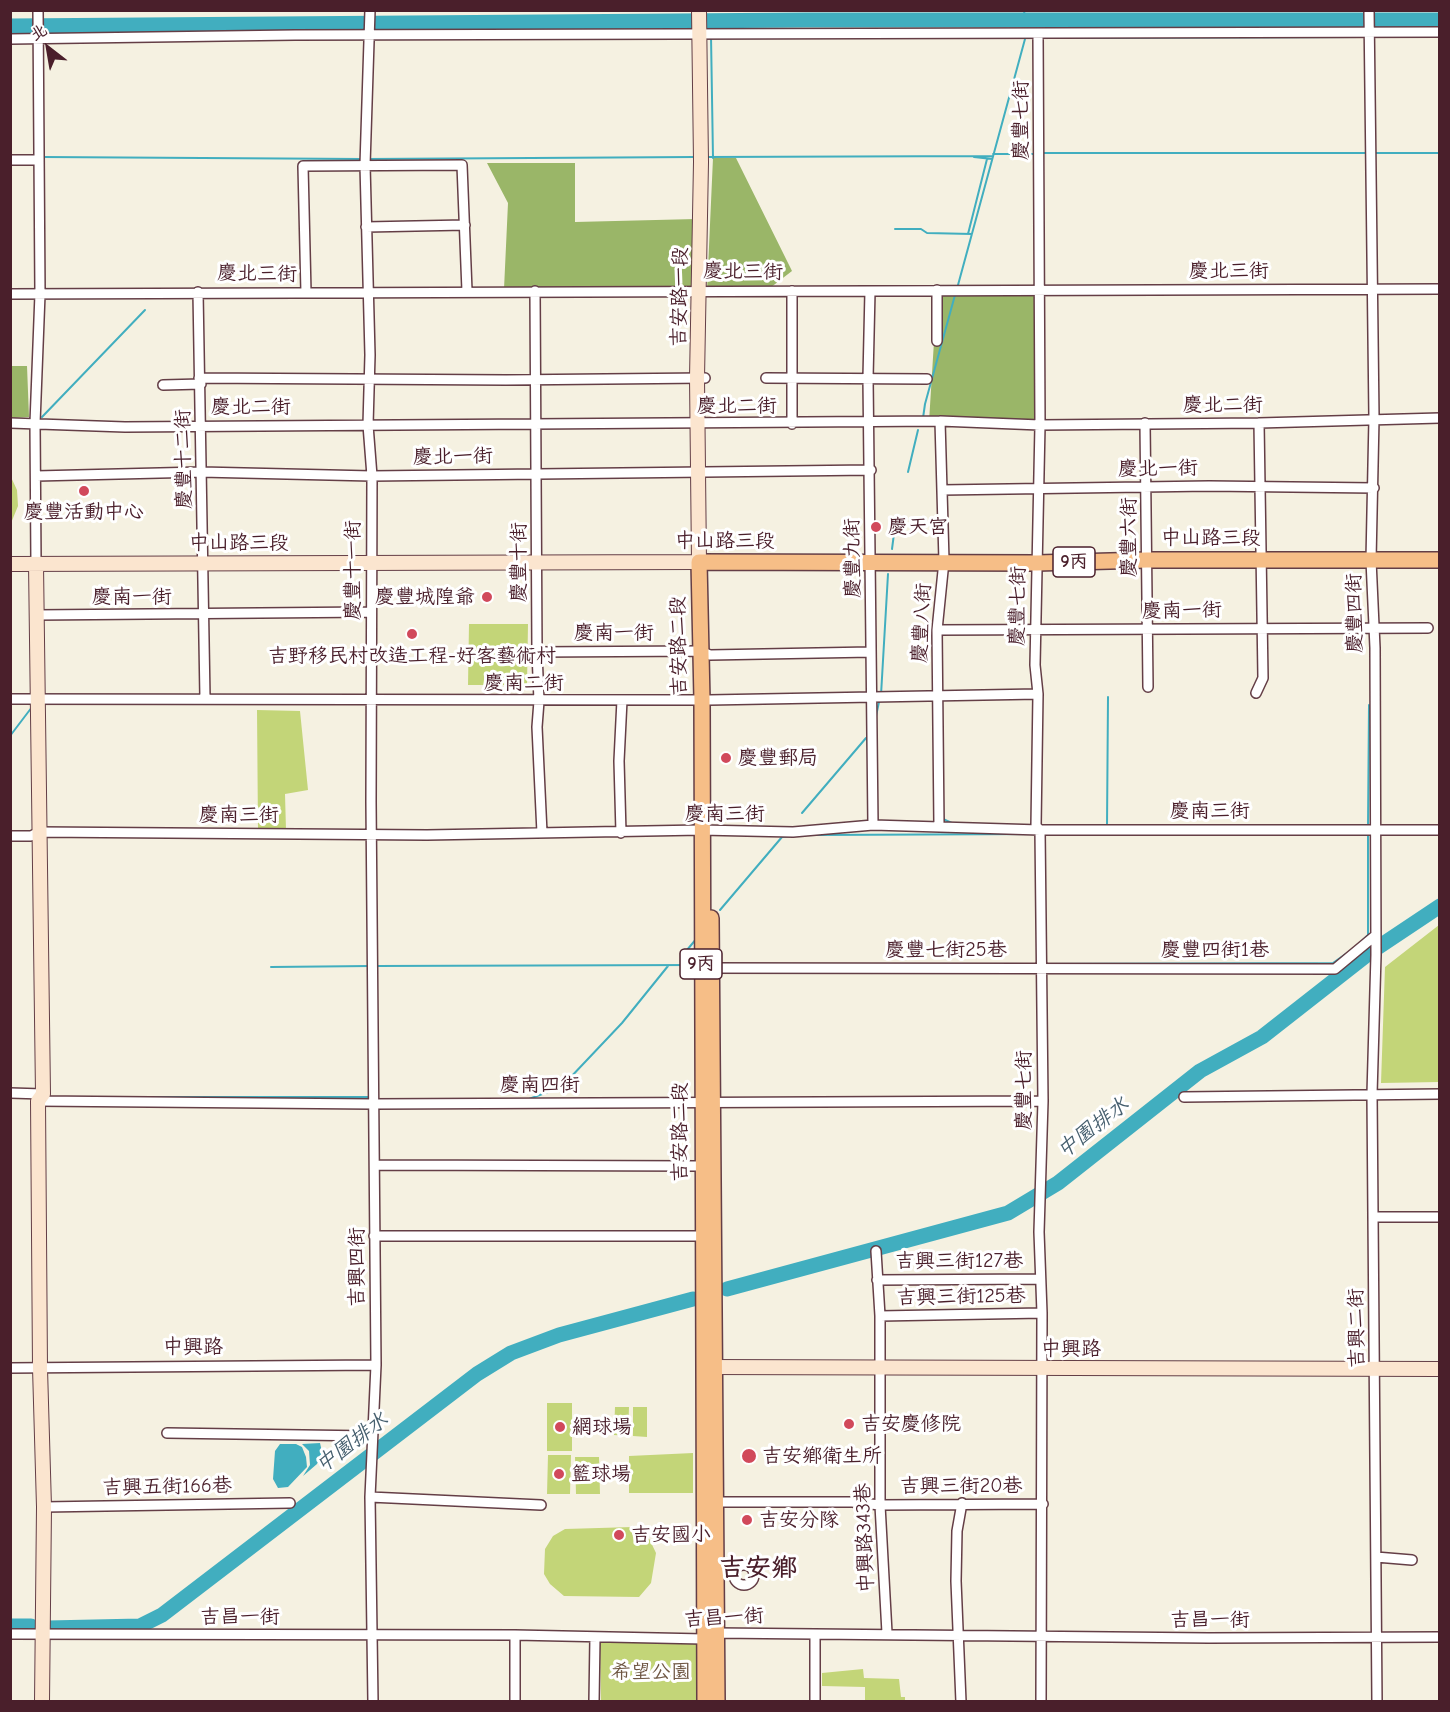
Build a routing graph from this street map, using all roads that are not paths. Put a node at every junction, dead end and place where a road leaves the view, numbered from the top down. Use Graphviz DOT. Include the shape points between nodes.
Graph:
graph roads {
  1 [pos="38,10"];
  2 [pos="370,10"];
  3 [pos="699,10"];
  4 [pos="708,10"];
  5 [pos="1369,10"];
  6 [pos="1370,32"];
  7 [pos="1440,32"];
  8 [pos="703,34"];
  9 [pos="1038,34"];
  10 [pos="368,36"];
  11 [pos="39,38"];
  12 [pos="10,39"];
  13 [pos="10,160"];
  14 [pos="39,160"];
  15 [pos="366,165"];
  16 [pos="465,225"];
  17 [pos="366,227"];
  18 [pos="1040,289"];
  19 [pos="1440,289"];
  20 [pos="704,290"];
  21 [pos="937,290"];
  22 [pos="1371,290"];
  23 [pos="369,291"];
  24 [pos="467,291"];
  25 [pos="535,291"];
  26 [pos="792,291"];
  27 [pos="870,291"];
  28 [pos="198,292"];
  29 [pos="306,293"];
  30 [pos="10,294"];
  31 [pos="40,294"];
  32 [pos="937,341"];
  33 [pos="697,378"];
  34 [pos="766,378"];
  35 [pos="868,378"];
  36 [pos="791,379"];
  37 [pos="369,380"];
  38 [pos="534,380"];
  39 [pos="927,380"];
  40 [pos="200,381"];
  41 [pos="163,385"];
  42 [pos="1374,418"];
  43 [pos="1440,418"];
  44 [pos="940,422"];
  45 [pos="10,423"];
  46 [pos="35,423"];
  47 [pos="871,423"];
  48 [pos="1145,423"];
  49 [pos="1259,423"];
  50 [pos="702,424"];
  51 [pos="792,424"];
  52 [pos="200,425"];
  53 [pos="368,425"];
  54 [pos="535,425"];
  55 [pos="1040,425"];
  56 [pos="871,470"];
  57 [pos="702,471"];
  58 [pos="201,472"];
  59 [pos="537,474"];
  60 [pos="36,476"];
  61 [pos="372,476"];
  62 [pos="1261,486"];
  63 [pos="1147,488"];
  64 [pos="1374,488"];
  65 [pos="1040,489"];
  66 [pos="942,490"];
  67 [pos="1260,559"];
  68 [pos="1147,560"];
  69 [pos="1440,560"];
  70 [pos="944,561"];
  71 [pos="1371,561"];
  72 [pos="372,562"];
  73 [pos="537,562"];
  74 [pos="703,562"];
  75 [pos="870,562"];
  76 [pos="1037,563"];
  77 [pos="10,564"];
  78 [pos="36,564"];
  79 [pos="201,564"];
  80 [pos="371,612"];
  81 [pos="37,615"];
  82 [pos="202,615"];
  83 [pos="1263,628"];
  84 [pos="1374,628"];
  85 [pos="1428,628"];
  86 [pos="1148,629"];
  87 [pos="937,630"];
  88 [pos="1036,630"];
  89 [pos="537,651"];
  90 [pos="872,652"];
  91 [pos="705,653"];
  92 [pos="1148,687"];
  93 [pos="1256,693"];
  94 [pos="1038,694"];
  95 [pos="938,696"];
  96 [pos="205,698"];
  97 [pos="871,698"];
  98 [pos="10,699"];
  99 [pos="40,699"];
  100 [pos="373,700"];
  101 [pos="622,700"];
  102 [pos="705,700"];
  103 [pos="539,701"];
  104 [pos="873,825"];
  105 [pos="939,826"];
  106 [pos="1040,830"];
  107 [pos="1374,830"];
  108 [pos="1440,830"];
  109 [pos="705,831"];
  110 [pos="39,832"];
  111 [pos="371,833"];
  112 [pos="542,833"];
  113 [pos="621,833"];
  114 [pos="10,836"];
  115 [pos="1376,935"];
  116 [pos="1376,955"];
  117 [pos="1041,967"];
  118 [pos="707,968"];
  119 [pos="10,1093"];
  120 [pos="1372,1094"];
  121 [pos="1440,1094"];
  122 [pos="40,1097"];
  123 [pos="1184,1097"];
  124 [pos="1043,1101"];
  125 [pos="707,1102"];
  126 [pos="373,1104"];
  127 [pos="375,1165"];
  128 [pos="701,1166"];
  129 [pos="1374,1217"];
  130 [pos="1440,1217"];
  131 [pos="374,1236"];
  132 [pos="702,1236"];
  133 [pos="876,1251"];
  134 [pos="1040,1279"];
  135 [pos="877,1280"];
  136 [pos="1042,1313"];
  137 [pos="880,1316"];
  138 [pos="376,1365"];
  139 [pos="709,1367"];
  140 [pos="10,1368"];
  141 [pos="40,1368"];
  142 [pos="881,1368"];
  143 [pos="1043,1368"];
  144 [pos="1375,1369"];
  145 [pos="1440,1369"];
  146 [pos="167,1433"];
  147 [pos="371,1433"];
  148 [pos="370,1497"];
  149 [pos="710,1502"];
  150 [pos="290,1503"];
  151 [pos="962,1503"];
  152 [pos="1043,1504"];
  153 [pos="541,1505"];
  154 [pos="880,1505"];
  155 [pos="44,1507"];
  156 [pos="1376,1557"];
  157 [pos="1413,1560"];
  158 [pos="735,1572"];
  159 [pos="710,1574"];
  160 [pos="10,1634"];
  161 [pos="887,1634"];
  162 [pos="41,1635"];
  163 [pos="373,1635"];
  164 [pos="515,1635"];
  165 [pos="815,1635"];
  166 [pos="959,1635"];
  167 [pos="710,1636"];
  168 [pos="1042,1636"];
  169 [pos="595,1637"];
  170 [pos="1440,1637"];
  171 [pos="1377,1638"];
  172 [pos="42,1701"];
  173 [pos="374,1701"];
  174 [pos="515,1701"];
  175 [pos="594,1701"];
  176 [pos="705,1701"];
  177 [pos="717,1701"];
  178 [pos="815,1701"];
  179 [pos="961,1701"];
  180 [pos="1041,1701"];
  181 [pos="1377,1701"];
  1 -- 11 [label="street"];
  2 -- 10 [label="street, 慶豐十一街"];
  3 -- 8 [label="street"];
  4 -- 8 [label="street"];
  5 -- 6 [label="street, 慶豐四街"];
  6 -- 7 [label="street"];
  6 -- 9 [label="street"];
  6 -- 22 [label="street, 慶豐四街"];
  8 -- 9 [label="street"];
  8 -- 10 [label="street"];
  8 -- 20 [label="street, 吉安路一段"];
  9 -- 18 [label="street, 慶豐七街"];
  10 -- 11 [label="street"];
  10 -- 15 [label="street, 慶豐十一街"];
  11 -- 12 [label="street"];
  11 -- 14 [label="street"];
  13 -- 14 [label="street"];
  14 -- 31 [label="street"];
  15 -- 16 [label="street" via="462,165"];
  15 -- 17 [label="street, 慶豐十一街"];
  15 -- 29 [label="street" via="303,166"];
  16 -- 17 [label="street"];
  16 -- 24 [label="street"];
  17 -- 23 [label="street, 慶豐十一街"];
  18 -- 21 [label="street, 慶北三街"];
  18 -- 22 [label="street, 慶北三街"];
  18 -- 55 [label="street, 慶豐七街"];
  19 -- 22 [label="street, 慶北三街"];
  20 -- 25 [label="street, 慶北三街"];
  20 -- 26 [label="street, 慶北三街"];
  20 -- 33 [label="street, 吉安路一段"];
  21 -- 27 [label="street, 慶北三街"];
  21 -- 32 [label="street"];
  22 -- 42 [label="street, 慶豐四街"];
  23 -- 24 [label="street, 慶北三街"];
  23 -- 29 [label="street, 慶北三街"];
  23 -- 37 [label="street, 慶豐十一街"];
  24 -- 25 [label="street, 慶北三街"];
  25 -- 38 [label="street, 慶豐十街"];
  26 -- 27 [label="street, 慶北三街"];
  26 -- 36 [label="street"];
  27 -- 35 [label="street, 慶豐九街"];
  28 -- 29 [label="street, 慶北三街"];
  28 -- 31 [label="street, 慶北三街"];
  28 -- 40 [label="street, 慶豐十二街"];
  30 -- 31 [label="street, 慶北三街"];
  31 -- 46 [label="street"];
  33 -- 38 [label="street"];
  33 -- 50 [label="street, 吉安路一段"];
  34 -- 36 [label="street"];
  35 -- 36 [label="street"];
  35 -- 39 [label="street"];
  35 -- 47 [label="street, 慶豐九街"];
  36 -- 51 [label="street"];
  37 -- 38 [label="street"];
  37 -- 40 [label="street"];
  37 -- 53 [label="street, 慶豐十一街"];
  38 -- 54 [label="street, 慶豐十街"];
  40 -- 41 [label="street"];
  40 -- 52 [label="street, 慶豐十二街"];
  42 -- 43 [label="street, 慶北二街"];
  42 -- 49 [label="street, 慶北二街"];
  42 -- 64 [label="street, 慶豐四街"];
  44 -- 47 [label="street, 慶北二街"];
  44 -- 55 [label="street, 慶北二街"];
  44 -- 66 [label="street, 慶豐八街"];
  45 -- 46 [label="street, 慶北二街"];
  46 -- 52 [label="street, 慶北二街"];
  46 -- 60 [label="street"];
  47 -- 51 [label="street, 慶北二街"];
  47 -- 56 [label="street, 慶豐九街"];
  48 -- 49 [label="street, 慶北二街"];
  48 -- 55 [label="street, 慶北二街"];
  48 -- 63 [label="street, 慶豐六街"];
  49 -- 62 [label="street"];
  50 -- 51 [label="street, 慶北二街"];
  50 -- 54 [label="street, 慶北二街"];
  50 -- 57 [label="street, 吉安路一段"];
  52 -- 53 [label="street, 慶北二街"];
  52 -- 58 [label="street, 慶豐十二街"];
  53 -- 54 [label="street, 慶北二街"];
  53 -- 61 [label="street, 慶豐十一街"];
  54 -- 59 [label="street, 慶豐十街"];
  55 -- 65 [label="street, 慶豐七街"];
  56 -- 57 [label="street, 慶北一街"];
  56 -- 75 [label="street, 慶豐九街"];
  57 -- 59 [label="street, 慶北一街"];
  57 -- 74 [label="street, 吉安路一段"];
  58 -- 60 [label="street, 慶北一街"];
  58 -- 61 [label="street, 慶北一街"];
  58 -- 79 [label="street, 慶豐十二街"];
  59 -- 61 [label="street, 慶北一街"];
  59 -- 73 [label="street, 慶豐十街"];
  60 -- 78 [label="street"];
  61 -- 72 [label="street, 慶豐十一街"];
  62 -- 63 [label="street, 慶北一街"];
  62 -- 64 [label="street, 慶北一街"];
  62 -- 67 [label="street"];
  63 -- 65 [label="street, 慶北一街"];
  63 -- 68 [label="street, 慶豐六街"];
  64 -- 71 [label="street, 慶豐四街"];
  65 -- 66 [label="street, 慶北一街"];
  65 -- 76 [label="street, 慶豐七街"];
  66 -- 70 [label="street, 慶豐八街"];
  67 -- 68 [label="main road, 中山路三段 / 9丙"];
  67 -- 71 [label="main road, 中山路三段 / 9丙"];
  67 -- 83 [label="street"];
  68 -- 76 [label="main road, 中山路三段 / 9丙"];
  68 -- 86 [label="street, 慶豐六街"];
  69 -- 71 [label="main road, 中山路三段 / 9丙"];
  70 -- 75 [label="main road, 中山路三段 / 9丙"];
  70 -- 76 [label="main road, 中山路三段 / 9丙"];
  70 -- 87 [label="street, 慶豐八街"];
  71 -- 84 [label="street, 慶豐四街"];
  72 -- 73 [label="street, 中山路三段"];
  72 -- 79 [label="street, 中山路三段"];
  72 -- 80 [label="street, 慶豐十一街"];
  73 -- 74 [label="street, 中山路三段"];
  73 -- 89 [label="street, 慶豐十街"];
  74 -- 75 [label="main road, 中山路三段 / 9丙"];
  74 -- 91 [label="main road, 吉安路二段 / 9丙"];
  75 -- 90 [label="street, 慶豐九街"];
  76 -- 88 [label="street, 慶豐七街"];
  77 -- 78 [label="street, 中山路三段"];
  78 -- 79 [label="street, 中山路三段"];
  78 -- 81 [label="street"];
  79 -- 82 [label="street, 慶豐十二街"];
  80 -- 82 [label="street, 慶南一街"];
  80 -- 100 [label="street, 慶豐十一街"];
  81 -- 82 [label="street, 慶南一街"];
  81 -- 99 [label="street"];
  82 -- 96 [label="street, 慶豐十二街"];
  83 -- 84 [label="street, 慶南一街"];
  83 -- 86 [label="street, 慶南一街"];
  83 -- 93 [label="street" via="1263,678"];
  84 -- 85 [label="street, 慶南一街"];
  84 -- 107 [label="street, 慶豐四街"];
  86 -- 88 [label="street, 慶南一街"];
  86 -- 92 [label="street, 慶豐六街"];
  87 -- 88 [label="street, 慶南一街"];
  87 -- 95 [label="street, 慶豐八街"];
  88 -- 94 [label="street, 慶豐七街"];
  89 -- 91 [label="street, 慶南一街"];
  89 -- 103 [label="street, 慶豐十街"];
  90 -- 91 [label="street, 慶南一街"];
  90 -- 97 [label="street, 慶豐九街"];
  91 -- 102 [label="main road, 吉安路二段 / 9丙"];
  94 -- 95 [label="street, 慶南二街"];
  94 -- 106 [label="street, 慶豐七街" via="1036,826"];
  95 -- 97 [label="street, 慶南二街"];
  95 -- 105 [label="street, 慶豐八街"];
  96 -- 99 [label="street, 慶南二街"];
  96 -- 100 [label="street, 慶南二街"];
  97 -- 102 [label="street, 慶南二街"];
  97 -- 104 [label="street, 慶豐九街"];
  98 -- 99 [label="street, 慶南二街"];
  99 -- 110 [label="street"];
  100 -- 103 [label="street, 慶南二街"];
  100 -- 111 [label="street, 慶豐十一街"];
  101 -- 102 [label="street, 慶南二街"];
  101 -- 103 [label="street, 慶南二街"];
  101 -- 113 [label="street"];
  102 -- 109 [label="main road, 吉安路二段 / 9丙"];
  103 -- 112 [label="street, 慶豐十街"];
  104 -- 105 [label="street, 慶南三街"];
  104 -- 109 [label="street, 慶南三街" via="793,832"];
  105 -- 106 [label="street, 慶南三街"];
  106 -- 107 [label="street, 慶南三街"];
  106 -- 117 [label="street, 慶豐七街"];
  107 -- 108 [label="street, 慶南三街"];
  107 -- 115 [label="street, 慶豐四街"];
  109 -- 113 [label="street, 慶南三街"];
  109 -- 118 [label="main road, 吉安路二段 / 9丙"];
  110 -- 111 [label="street, 慶南三街"];
  110 -- 114 [label="street, 慶南三街"];
  110 -- 122 [label="street"];
  111 -- 112 [label="street, 慶南三街"];
  111 -- 126 [label="street, 慶豐十一街"];
  112 -- 113 [label="street, 慶南三街"];
  115 -- 116 [label="street, 慶豐四街"];
  115 -- 117 [label="street, 慶豐四街1巷" via="1335,969"];
  116 -- 120 [label="street, 吉興二街"];
  117 -- 118 [label="street, 慶豐七街25巷"];
  117 -- 124 [label="street, 慶豐七街"];
  118 -- 125 [label="main road, 吉安路二段 / 9丙"];
  119 -- 122 [label="street, 慶南四街"];
  120 -- 121 [label="street"];
  120 -- 123 [label="street"];
  120 -- 129 [label="street, 吉興二街"];
  122 -- 126 [label="street, 慶南四街"];
  122 -- 141 [label="street"];
  124 -- 125 [label="street, 慶南四街"];
  124 -- 134 [label="street, 慶豐七街"];
  125 -- 126 [label="street, 慶南四街"];
  125 -- 128 [label="main road, 吉安路二段 / 9丙"];
  125 -- 139 [label="main road, 吉安路二段 / 9丙"];
  126 -- 127 [label="street, 吉興四街"];
  127 -- 128 [label="street"];
  127 -- 131 [label="street, 吉興四街"];
  128 -- 132 [label="main road, 吉安路二段 / 9丙"];
  129 -- 130 [label="street"];
  129 -- 144 [label="street, 吉興二街"];
  131 -- 132 [label="street"];
  131 -- 138 [label="street, 吉興四街"];
  132 -- 139 [label="main road, 吉安路二段 / 9丙"];
  133 -- 135 [label="street, 中興路343巷"];
  134 -- 135 [label="street, 吉興三街127巷"];
  134 -- 136 [label="street, 慶豐七街"];
  135 -- 137 [label="street, 中興路343巷"];
  136 -- 137 [label="street, 吉興三街125巷"];
  136 -- 143 [label="street, 慶豐七街"];
  137 -- 142 [label="street, 中興路343巷"];
  138 -- 141 [label="street, 中興路"];
  138 -- 147 [label="street, 吉興四街"];
  139 -- 142 [label="street, 中興路"];
  139 -- 149 [label="main road, 吉安路二段 / 9丙"];
  140 -- 141 [label="street, 中興路"];
  141 -- 155 [label="street"];
  142 -- 143 [label="street, 中興路"];
  142 -- 154 [label="street, 中興路343巷"];
  143 -- 144 [label="street, 中興路"];
  143 -- 152 [label="street, 慶豐七街"];
  144 -- 145 [label="street, 中興路"];
  144 -- 156 [label="street, 吉興二街"];
  146 -- 147 [label="street"];
  147 -- 148 [label="street, 吉興四街"];
  148 -- 153 [label="street"];
  148 -- 163 [label="street"];
  149 -- 154 [label="street, 吉興三街20巷"];
  149 -- 159 [label="main road, 吉安路二段 / 9丙"];
  150 -- 155 [label="street, 吉興五街166巷"];
  151 -- 152 [label="street, 吉興三街20巷"];
  151 -- 154 [label="street, 吉興三街20巷"];
  151 -- 166 [label="street" via="957,1548"];
  152 -- 168 [label="street, 慶豐七街"];
  154 -- 161 [label="street, 中興路343巷"];
  155 -- 162 [label="street"];
  156 -- 157 [label="street"];
  156 -- 171 [label="street, 吉興二街"];
  158 -- 159 [label="street"];
  159 -- 167 [label="main road, 吉安路二段 / 9丙"];
  160 -- 162 [label="street, 吉昌一街"];
  161 -- 165 [label="street, 吉昌一街"];
  161 -- 166 [label="street, 吉昌一街"];
  162 -- 163 [label="street, 吉昌一街"];
  162 -- 172 [label="street"];
  163 -- 164 [label="street, 吉昌一街"];
  163 -- 173 [label="street"];
  164 -- 169 [label="street, 吉昌一街"];
  164 -- 174 [label="street"];
  165 -- 167 [label="street, 吉昌一街"];
  165 -- 178 [label="street"];
  166 -- 168 [label="street, 吉昌一街"];
  166 -- 179 [label="street"];
  167 -- 169 [label="street, 吉昌一街"];
  167 -- 176 [label="main road, 吉安路二段 / 9丙"];
  167 -- 177 [label="main road, 吉安路二段 / 9丙"];
  168 -- 171 [label="street, 吉昌一街"];
  168 -- 180 [label="street, 慶豐七街"];
  169 -- 175 [label="street"];
  170 -- 171 [label="street, 吉昌一街"];
  171 -- 181 [label="street, 吉興二街"];
}
